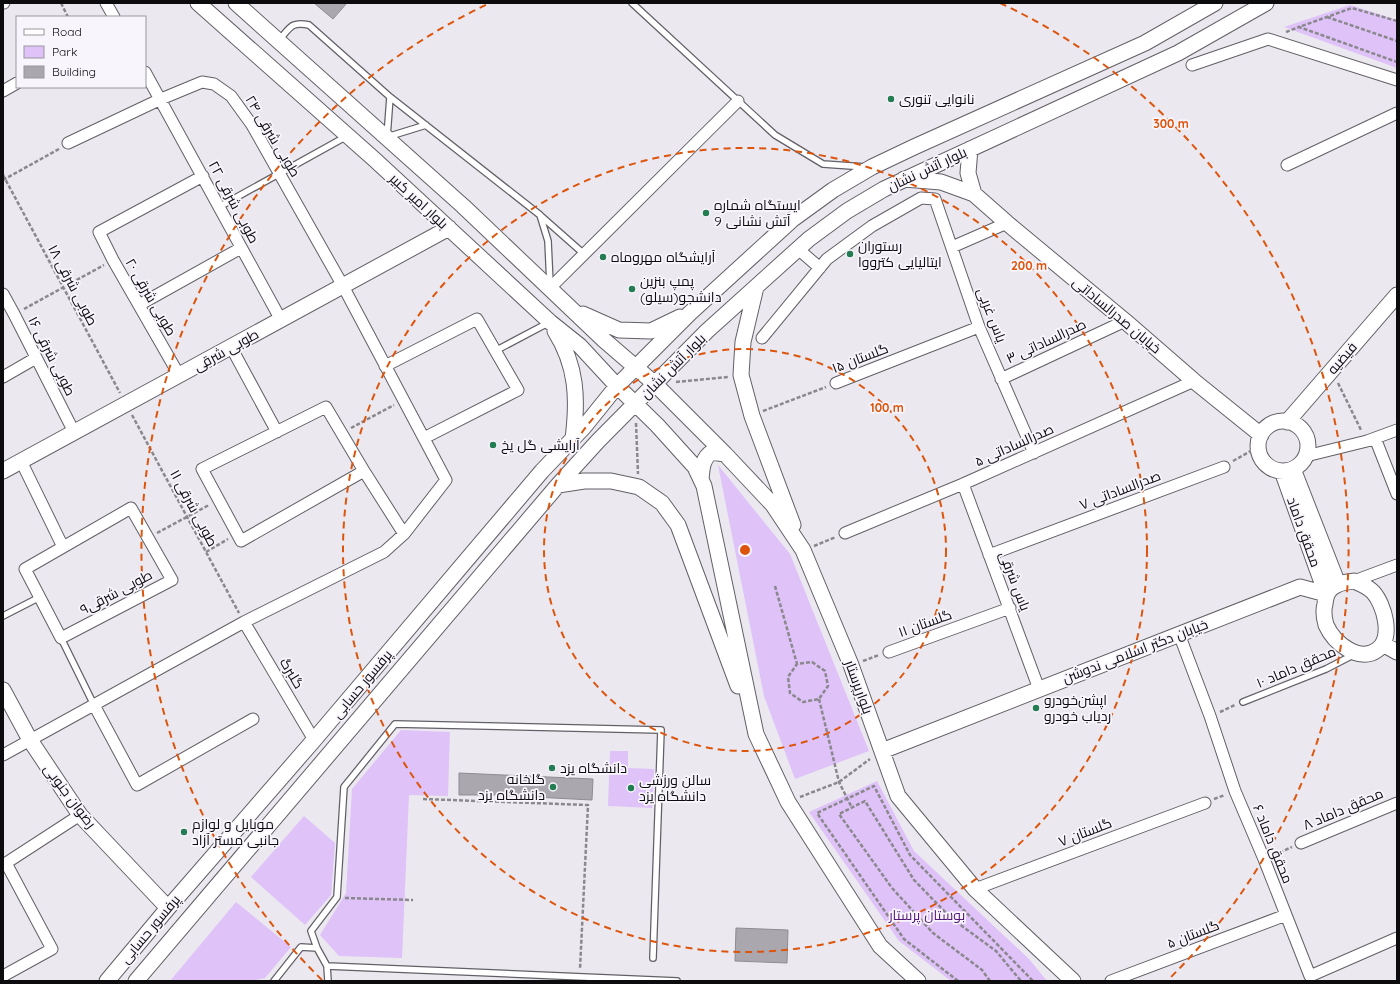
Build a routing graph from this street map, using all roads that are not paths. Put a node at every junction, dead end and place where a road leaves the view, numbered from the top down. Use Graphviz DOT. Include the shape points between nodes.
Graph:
graph roads {
  1 [pos="106,3"];
  2 [pos="198,3"];
  3 [pos="236,3"];
  4 [pos="632,3"];
  5 [pos="1215,3"];
  6 [pos="1266,3"];
  7 [pos="113,16"];
  8 [pos="279,40"];
  9 [pos="261,60"];
  10 [pos="1192,65"];
  11 [pos="146,74"];
  12 [pos="1397,80"];
  13 [pos="16,84"];
  14 [pos="3,91"];
  15 [pos="390,97"];
  16 [pos="161,99"];
  17 [pos="738,100"];
  18 [pos="1397,113"];
  19 [pos="426,125"];
  20 [pos="347,136"];
  21 [pos="387,137"];
  22 [pos="68,143"];
  23 [pos="970,149"];
  24 [pos="1287,165"];
  25 [pos="872,167"];
  26 [pos="280,174"];
  27 [pos="202,176"];
  28 [pos="904,179"];
  29 [pos="974,194"];
  30 [pos="219,206"];
  31 [pos="540,215"];
  32 [pos="1007,224"];
  33 [pos="449,228"];
  34 [pos="952,247"];
  35 [pos="241,248"];
  36 [pos="798,249"];
  37 [pos="584,254"];
  38 [pos="820,268"];
  39 [pos="343,286"];
  40 [pos="756,287"];
  41 [pos="550,288"];
  42 [pos="3,294"];
  43 [pos="1397,295"];
  44 [pos="139,305"];
  45 [pos="573,309"];
  46 [pos="690,313"];
  47 [pos="281,320"];
  48 [pos="1125,321"];
  49 [pos="550,322"];
  50 [pos="979,327"];
  51 [pos="762,338"];
  52 [pos="231,347"];
  53 [pos="495,351"];
  54 [pos="36,358"];
  55 [pos="385,366"];
  56 [pos="635,368"];
  57 [pos="179,375"];
  58 [pos="3,377"];
  59 [pos="1001,379"];
  60 [pos="1194,381"];
  61 [pos="836,383"];
  62 [pos="655,384"];
  63 [pos="617,386"];
  64 [pos="634,404"];
  65 [pos="1287,422"];
  66 [pos="1397,430"];
  67 [pos="74,432"];
  68 [pos="277,432"];
  69 [pos="424,438"];
  70 [pos="572,439"];
  71 [pos="1370,440"];
  72 [pos="1260,441"];
  73 [pos="1034,453"];
  74 [pos="725,454"];
  75 [pos="1306,456"];
  76 [pos="20,461"];
  77 [pos="1224,467"];
  78 [pos="1288,470"];
  79 [pos="3,471"];
  80 [pos="364,471"];
  81 [pos="701,480"];
  82 [pos="558,484"];
  83 [pos="963,484"];
  84 [pos="1397,494"];
  85 [pos="845,533"];
  86 [pos="404,534"];
  87 [pos="63,547"];
  88 [pos="803,550"];
  89 [pos="989,555"];
  90 [pos="1397,565"];
  91 [pos="1354,581"];
  92 [pos="1338,584"];
  93 [pos="1326,594"];
  94 [pos="40,597"];
  95 [pos="1010,608"];
  96 [pos="3,616"];
  97 [pos="244,622"];
  98 [pos="1179,634"];
  99 [pos="61,638"];
  100 [pos="1383,644"];
  101 [pos="889,652"];
  102 [pos="1397,652"];
  103 [pos="1357,653"];
  104 [pos="1039,689"];
  105 [pos="3,690"];
  106 [pos="1243,702"];
  107 [pos="94,705"];
  108 [pos="254,719"];
  109 [pos="756,734"];
  110 [pos="30,740"];
  111 [pos="314,740"];
  112 [pos="882,751"];
  113 [pos="3,755"];
  114 [pos="1204,803"];
  115 [pos="1397,803"];
  116 [pos="80,815"];
  117 [pos="1301,843"];
  118 [pos="4,862"];
  119 [pos="975,889"];
  120 [pos="168,908"];
  121 [pos="1286,915"];
  122 [pos="1397,938"];
  123 [pos="317,948"];
  124 [pos="653,958"];
  125 [pos="327,966"];
  126 [pos="3,976"];
  127 [pos="565,979"];
  128 [pos="107,981"];
  129 [pos="136,981"];
  130 [pos="274,981"];
  131 [pos="328,981"];
  132 [pos="677,981"];
  133 [pos="918,981"];
  134 [pos="1073,981"];
  135 [pos="1111,981"];
  1 -- 7 [label="street"];
  2 -- 9 [label="main road, بلوار امیر کبیر"];
  3 -- 8 [label="main road, بلوار امیر کبیر"];
  4 -- 17 [label="lane"];
  5 -- 25 [label="main road, بلوار آتش نشان" via="1145,43"];
  6 -- 23 [label="main road, بلوار آتش نشان" via="1178,53"];
  8 -- 9 [label="main road"];
  8 -- 15 [label="lane" via="294,24 309,25"];
  8 -- 21 [label="main road, بلوار امیر کبیر"];
  9 -- 20 [label="main road, بلوار امیر کبیر"];
  10 -- 12 [label="street" via="1268,39"];
  11 -- 16 [label="street, طوبی شرقی ۲۲"];
  13 -- 14 [label="street"];
  15 -- 19 [label="lane"];
  15 -- 21 [label="lane"];
  16 -- 22 [label="street, طوبی شرقی ۲۴"];
  16 -- 26 [label="street, طوبی شرقی ۲۴" via="202,82 214,84 231,96 252,125"];
  16 -- 27 [label="street, طوبی شرقی ۲۲"];
  17 -- 25 [label="lane" via="775,135 822,164"];
  17 -- 37 [label="street"];
  18 -- 24 [label="street"];
  19 -- 21 [label="lane"];
  19 -- 31 [label="lane"];
  20 -- 26 [label="lane"];
  20 -- 33 [label="main road, بلوار امیر کبیر"];
  21 -- 41 [label="main road, بلوار امیر کبیر"];
  23 -- 28 [label="main road, بلوار آتش نشان"];
  23 -- 29 [label="main road" via="968,173"];
  25 -- 46 [label="main road, بلوار آتش نشان" via="833,190 793,220"];
  26 -- 30 [label="lane"];
  26 -- 39 [label="street, طوبی شرقی ۲۴"];
  27 -- 30 [label="street, طوبی شرقی ۲۲"];
  27 -- 44 [label="street, طوبی شرقی ۲۰" via="100,232"];
  28 -- 29 [label="main road" via="941,182"];
  28 -- 36 [label="main road, بلوار آتش نشان" via="847,211"];
  29 -- 32 [label="main road, خیابان صدرالساداتی"];
  30 -- 35 [label="street, طوبی شرقی ۲۲"];
  31 -- 37 [label="lane"];
  31 -- 41 [label="lane" via="548,241"];
  32 -- 34 [label="street"];
  32 -- 48 [label="main road, خیابان صدرالساداتی"];
  33 -- 39 [label="main road, طوبی شرقی"];
  33 -- 49 [label="main road, بلوار امیر کبیر"];
  34 -- 38 [label="street, یاس غربی" via="936,199 921,198 872,226 827,259"];
  34 -- 50 [label="street, یاس غربی"];
  35 -- 44 [label="street"];
  35 -- 47 [label="street, طوبی شرقی ۲۲"];
  36 -- 38 [label="street"];
  36 -- 40 [label="main road, بلوار آتش نشان"];
  37 -- 41 [label="street"];
  38 -- 51 [label="street"];
  39 -- 47 [label="main road, طوبی شرقی"];
  39 -- 55 [label="street, طوبی شرقی ۲۴"];
  40 -- 62 [label="main road, بلوار آتش نشان" via="707,331"];
  40 -- 88 [label="main road" via="742,342 741,375 752,416"];
  41 -- 45 [label="main road, بلوار امیر کبیر"];
  42 -- 54 [label="street, طوبی شرقی ۱۶"];
  43 -- 65 [label="main road, فیضیه"];
  44 -- 57 [label="street, طوبی شرقی ۲۰"];
  45 -- 46 [label="main road" via="619,330 651,331"];
  45 -- 56 [label="main road, بلوار امیر کبیر"];
  46 -- 56 [label="main road, بلوار آتش نشان"];
  47 -- 52 [label="main road, طوبی شرقی"];
  48 -- 59 [label="street, صدرالساداتی ۳"];
  48 -- 60 [label="main road, خیابان صدرالساداتی"];
  49 -- 53 [label="lane"];
  49 -- 63 [label="main road, بلوار امیر کبیر" via="580,346"];
  49 -- 70 [label="main road" via="564,344 572,367 576,415"];
  50 -- 59 [label="street, یاس غربی"];
  50 -- 61 [label="street, گلستان ۱۵"];
  52 -- 57 [label="main road, طوبی شرقی"];
  52 -- 68 [label="street"];
  53 -- 55 [label="street" via="477,319"];
  53 -- 69 [label="street" via="518,390"];
  54 -- 58 [label="street"];
  54 -- 67 [label="street, طوبی شرقی ۱۶"];
  55 -- 69 [label="street, طوبی شرقی ۲۴"];
  56 -- 62 [label="main road, بلوار امیر کبیر"];
  56 -- 63 [label="main road, بلوار آتش نشان"];
  57 -- 67 [label="main road, طوبی شرقی"];
  59 -- 73 [label="street, یاس غربی"];
  60 -- 72 [label="main road, خیابان صدرالساداتی"];
  60 -- 73 [label="street, صدرالساداتی ۵"];
  62 -- 64 [label="main road, بلوار آتش نشان"];
  62 -- 74 [label="main road, بلوارپرستار"];
  63 -- 64 [label="main road, بلوار امیر کبیر"];
  63 -- 70 [label="main road, پرفسور حسابی"];
  64 -- 81 [label="main road" via="681,451 695,467"];
  64 -- 82 [label="main road, پرفسور حسابی"];
  65 -- 72 [label="main road" via="1272,424 1266,429"];
  65 -- 75 [label="main road" via="1300,428 1305,434 1308,449"];
  66 -- 71 [label="street"];
  67 -- 76 [label="main road, طوبی شرقی"];
  68 -- 80 [label="street" via="326,407"];
  68 -- 80 [label="street" via="202,469 241,541"];
  69 -- 86 [label="street, طوبی شرقی ۲۴" via="446,480"];
  70 -- 111 [label="main road, پرفسور حسابی"];
  71 -- 75 [label="street"];
  71 -- 84 [label="street"];
  72 -- 78 [label="main road" via="1259,454 1263,461 1274,469"];
  73 -- 83 [label="street, صدرالساداتی ۵"];
  74 -- 81 [label="main road" via="708,454 704,459"];
  74 -- 88 [label="main road, بلوارپرستار" via="773,506"];
  75 -- 78 [label="main road" via="1299,466"];
  76 -- 79 [label="main road, طوبی شرقی"];
  76 -- 87 [label="street"];
  77 -- 89 [label="street, صدرالساداتی ۷"];
  78 -- 92 [label="main road, محقق داماد"];
  78 -- 93 [label="main road, محقق داماد"];
  80 -- 86 [label="street"];
  81 -- 109 [label="main road"];
  82 -- 109 [label="main road" via="611,481 639,487 662,503 678,525"];
  82 -- 129 [label="main road, پرفسور حسابی"];
  83 -- 85 [label="street, صدرالساداتی ۵"];
  83 -- 89 [label="street, یاس شرقی"];
  86 -- 97 [label="street" via="384,552"];
  87 -- 94 [label="street, طوبی شرقی۹" via="25,569"];
  87 -- 99 [label="street, طوبی شرقی۹" via="131,508 172,580"];
  88 -- 112 [label="main road, بلوارپرستار" via="851,665"];
  89 -- 95 [label="street, یاس شرقی"];
  90 -- 91 [label="street"];
  91 -- 92 [label="main road"];
  91 -- 100 [label="main road" via="1374,592 1382,606 1387,627"];
  92 -- 93 [label="main road"];
  93 -- 98 [label="main road, خيابان دکتر اسلامی ندوشن" via="1300,587"];
  93 -- 103 [label="main road" via="1323,612 1326,625 1340,643"];
  94 -- 96 [label="lane"];
  94 -- 99 [label="street, طوبی شرقی۹"];
  95 -- 101 [label="street, گلستان ۱۱"];
  95 -- 104 [label="street, یاس شرقی"];
  97 -- 107 [label="street"];
  97 -- 111 [label="street, گلبرگ"];
  98 -- 104 [label="main road, خيابان دکتر اسلامی ندوشن"];
  98 -- 121 [label="street, محقق داماد ۶" via="1235,791"];
  99 -- 107 [label="lane"];
  100 -- 102 [label="main road"];
  100 -- 103 [label="main road" via="1365,655"];
  103 -- 106 [label="lane, محقق داماد ۱۰" via="1326,669"];
  104 -- 112 [label="main road, خيابان دکتر اسلامی ندوشن"];
  105 -- 110 [label="main road, رضوان جنوبی"];
  107 -- 108 [label="street" via="137,785"];
  107 -- 110 [label="street"];
  109 -- 133 [label="main road" via="788,802 880,946"];
  110 -- 113 [label="street"];
  110 -- 116 [label="main road, رضوان جنوبی"];
  111 -- 120 [label="main road, پرفسور حسابی"];
  112 -- 119 [label="main road, بلوارپرستار" via="898,796"];
  114 -- 119 [label="street, گلستان ۷"];
  115 -- 117 [label="street, محقق داماد ۸"];
  116 -- 118 [label="street"];
  116 -- 120 [label="main road, رضوان جنوبی"];
  118 -- 126 [label="street" via="52,949"];
  119 -- 134 [label="main road, بلوارپرستار"];
  120 -- 128 [label="main road, پرفسور حسابی"];
  121 -- 122 [label="street, محقق داماد ۶" via="1310,976"];
  121 -- 135 [label="street, گلستان ۵"];
  123 -- 124 [label="lane" via="312,931 337,897 344,787 395,724 661,730"];
  123 -- 125 [label="lane"];
  123 -- 130 [label="lane" via="301,947"];
  125 -- 127 [label="lane"];
  125 -- 131 [label="lane"];
  127 -- 132 [label="lane" via="580,977"];
}
